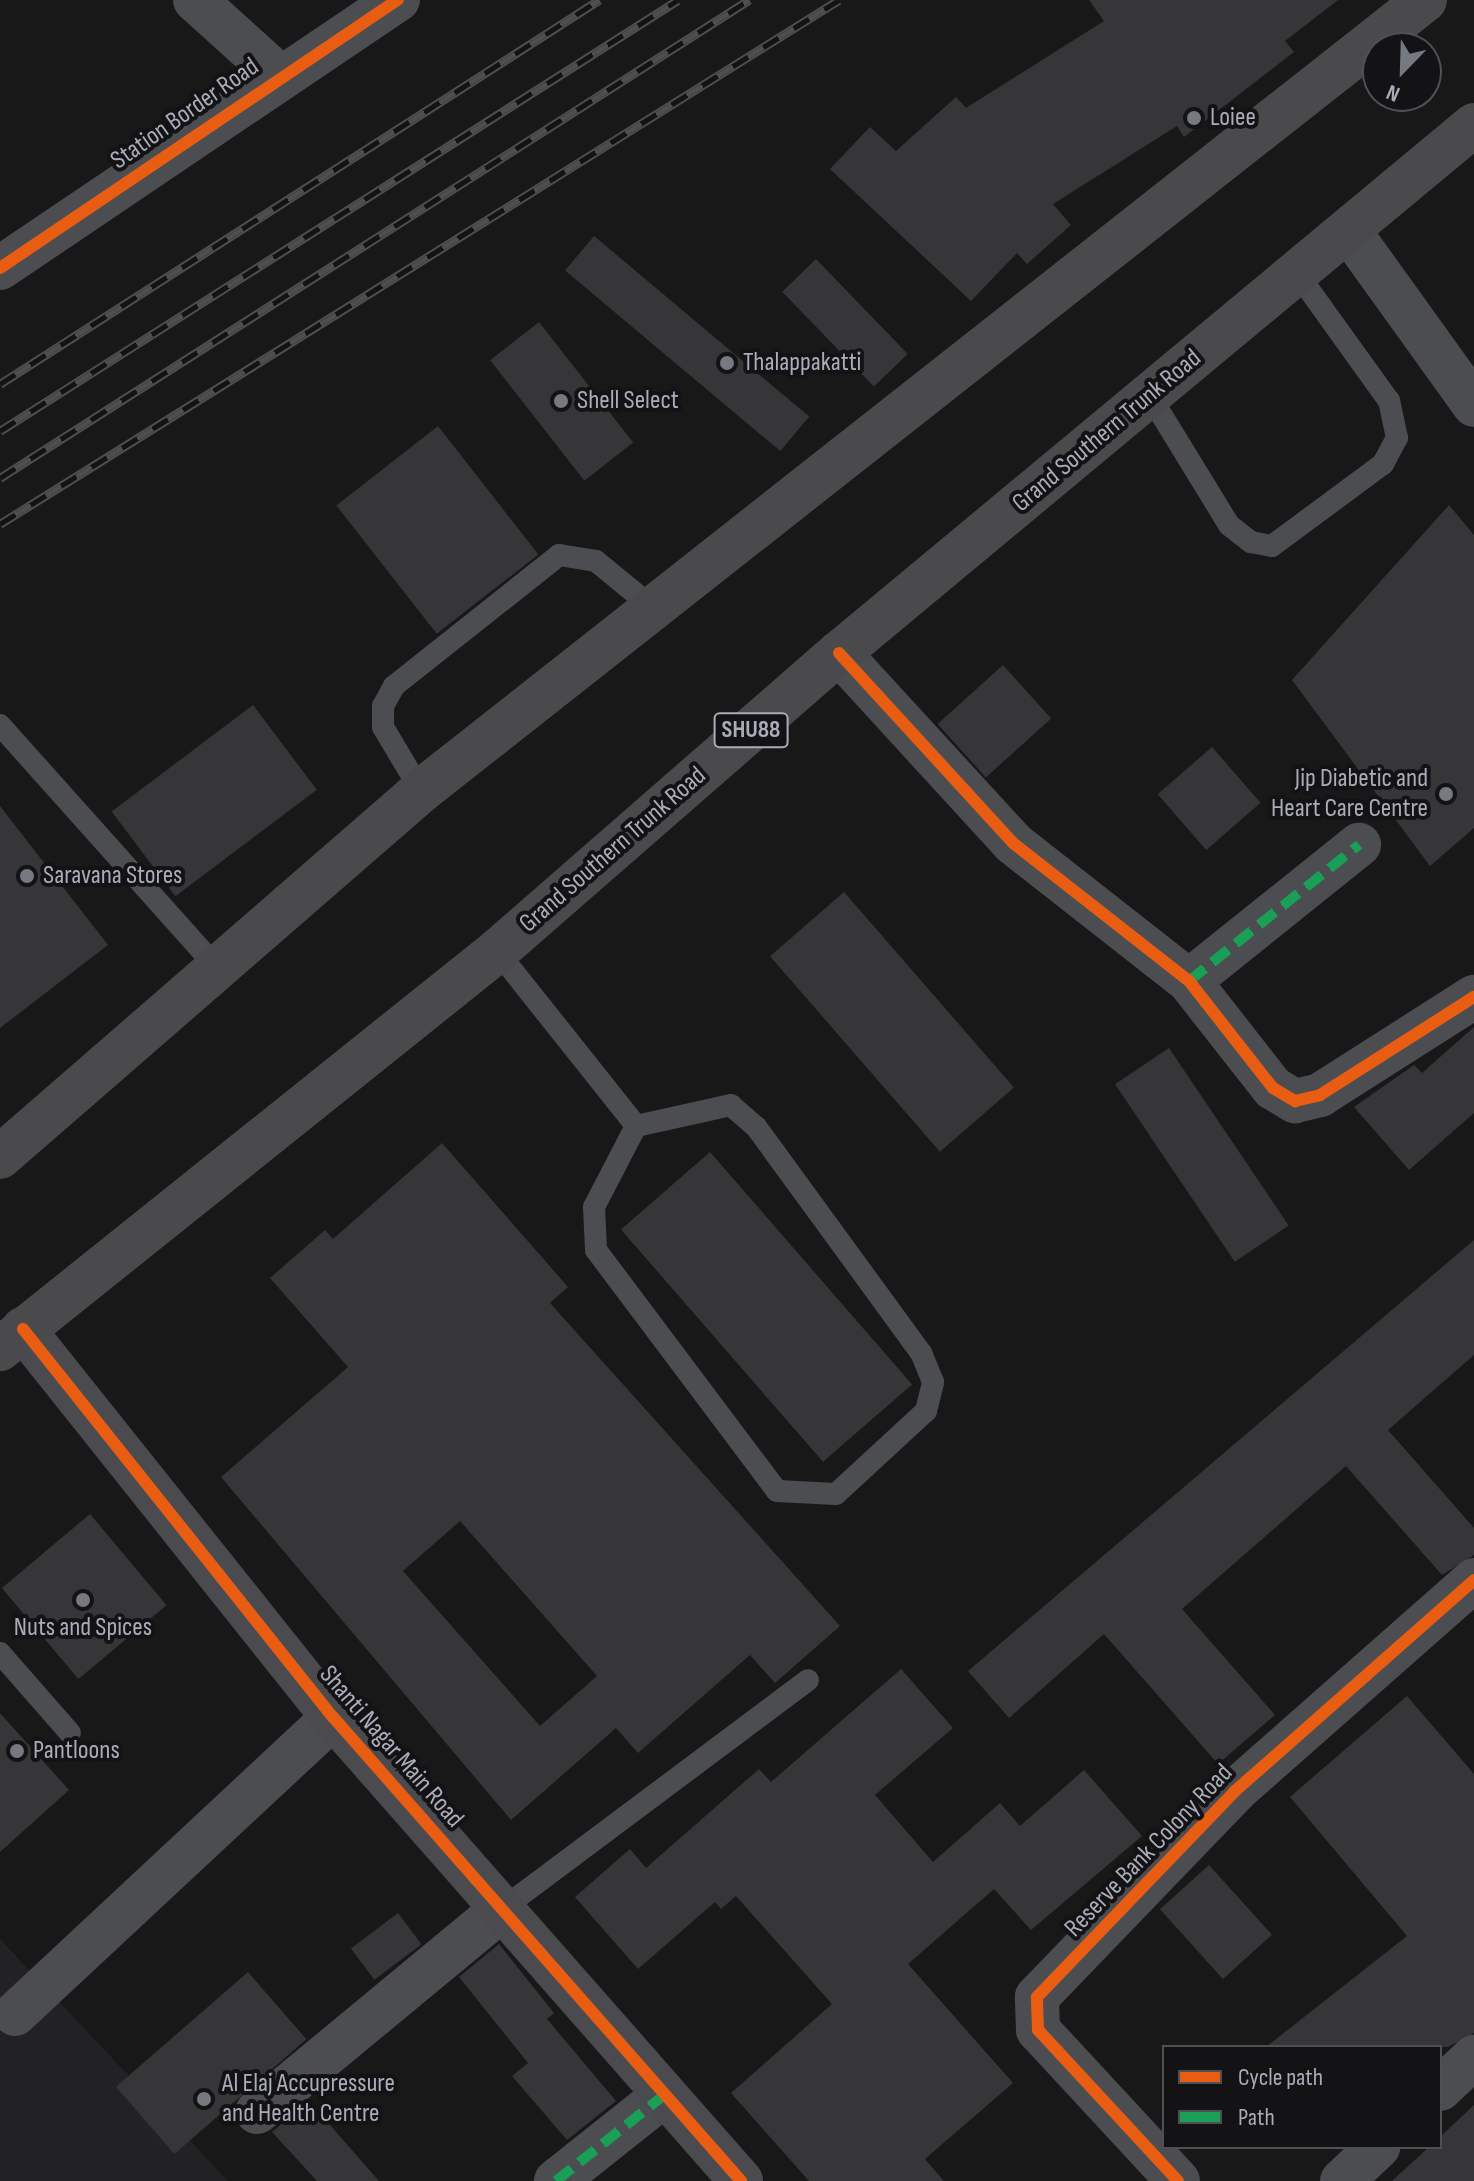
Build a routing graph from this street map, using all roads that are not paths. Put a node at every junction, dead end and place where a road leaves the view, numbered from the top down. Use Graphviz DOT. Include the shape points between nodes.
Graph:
graph roads {
  1 [pos="195,0"];
  2 [pos="398,0"];
  3 [pos="1425,0"];
  4 [pos="279,76"];
  5 [pos="1474,125"];
  6 [pos="1349,231"];
  7 [pos="0,268"];
  8 [pos="1297,273"];
  9 [pos="1150,396"];
  10 [pos="1474,405"];
  11 [pos="652,607"];
  12 [pos="839,653"];
  13 [pos="0,725"];
  14 [pos="421,791"];
  15 [pos="1359,845"];
  16 [pos="497,951"];
  17 [pos="217,968"];
  18 [pos="1189,981"];
  19 [pos="1474,997"];
  20 [pos="636,1126"];
  21 [pos="0,1157"];
  22 [pos="12,1339"];
  23 [pos="1474,1580"];
  24 [pos="0,1653"];
  25 [pos="808,1680"];
  26 [pos="333,1717"];
  27 [pos="70,1733"];
  28 [pos="502,1909"];
  29 [pos="15,2014"];
  30 [pos="1474,2057"];
  31 [pos="1442,2087"];
  32 [pos="663,2096"];
  33 [pos="257,2112"];
  34 [pos="1376,2149"];
  35 [pos="556,2181"];
  36 [pos="741,2181"];
  37 [pos="1178,2181"];
  38 [pos="1342,2181"];
  1 -- 4 [label="street"];
  2 -- 4 [label="street, Station Border Road"];
  3 -- 11 [label="main road"];
  4 -- 7 [label="street, Station Border Road"];
  5 -- 6 [label="main road, Grand Southern Trunk Road / SHU88"];
  6 -- 8 [label="main road, Grand Southern Trunk Road / SHU88"];
  6 -- 10 [label="street"];
  8 -- 9 [label="main road, Grand Southern Trunk Road / SHU88"];
  8 -- 9 [label="lane" via="1389,401 1397,438 1383,464 1272,546 1251,542 1229,525"];
  9 -- 12 [label="main road, Grand Southern Trunk Road / SHU88"];
  11 -- 14 [label="main road"];
  11 -- 14 [label="lane" via="596,561 559,555 547,564 394,686 383,706 383,727"];
  12 -- 16 [label="main road, Grand Southern Trunk Road / SHU88"];
  12 -- 18 [label="street" via="1013,843"];
  13 -- 17 [label="lane"];
  14 -- 17 [label="main road"];
  15 -- 18 [label="street"];
  16 -- 20 [label="lane"];
  16 -- 22 [label="main road, Grand Southern Trunk Road / SHU88"];
  17 -- 21 [label="main road"];
  18 -- 19 [label="street" via="1273,1088 1295,1101 1320,1095"];
  20 -- 20 [label="lane" via="594,1207 596,1250 777,1491 836,1494 926,1411 933,1382 921,1353 756,1127 731,1105"];
  22 -- 26 [label="street, Shanti Nagar Main Road"];
  23 -- 37 [label="street, Reserve Bank Colony Road" via="1235,1791 1037,1997 1038,2030"];
  24 -- 27 [label="lane"];
  25 -- 28 [label="lane"];
  26 -- 28 [label="street, Shanti Nagar Main Road"];
  26 -- 29 [label="street"];
  28 -- 32 [label="street, Shanti Nagar Main Road"];
  28 -- 33 [label="street"];
  30 -- 31 [label="street"];
  32 -- 35 [label="street"];
  32 -- 36 [label="street, Shanti Nagar Main Road"];
  34 -- 38 [label="street"];
}
